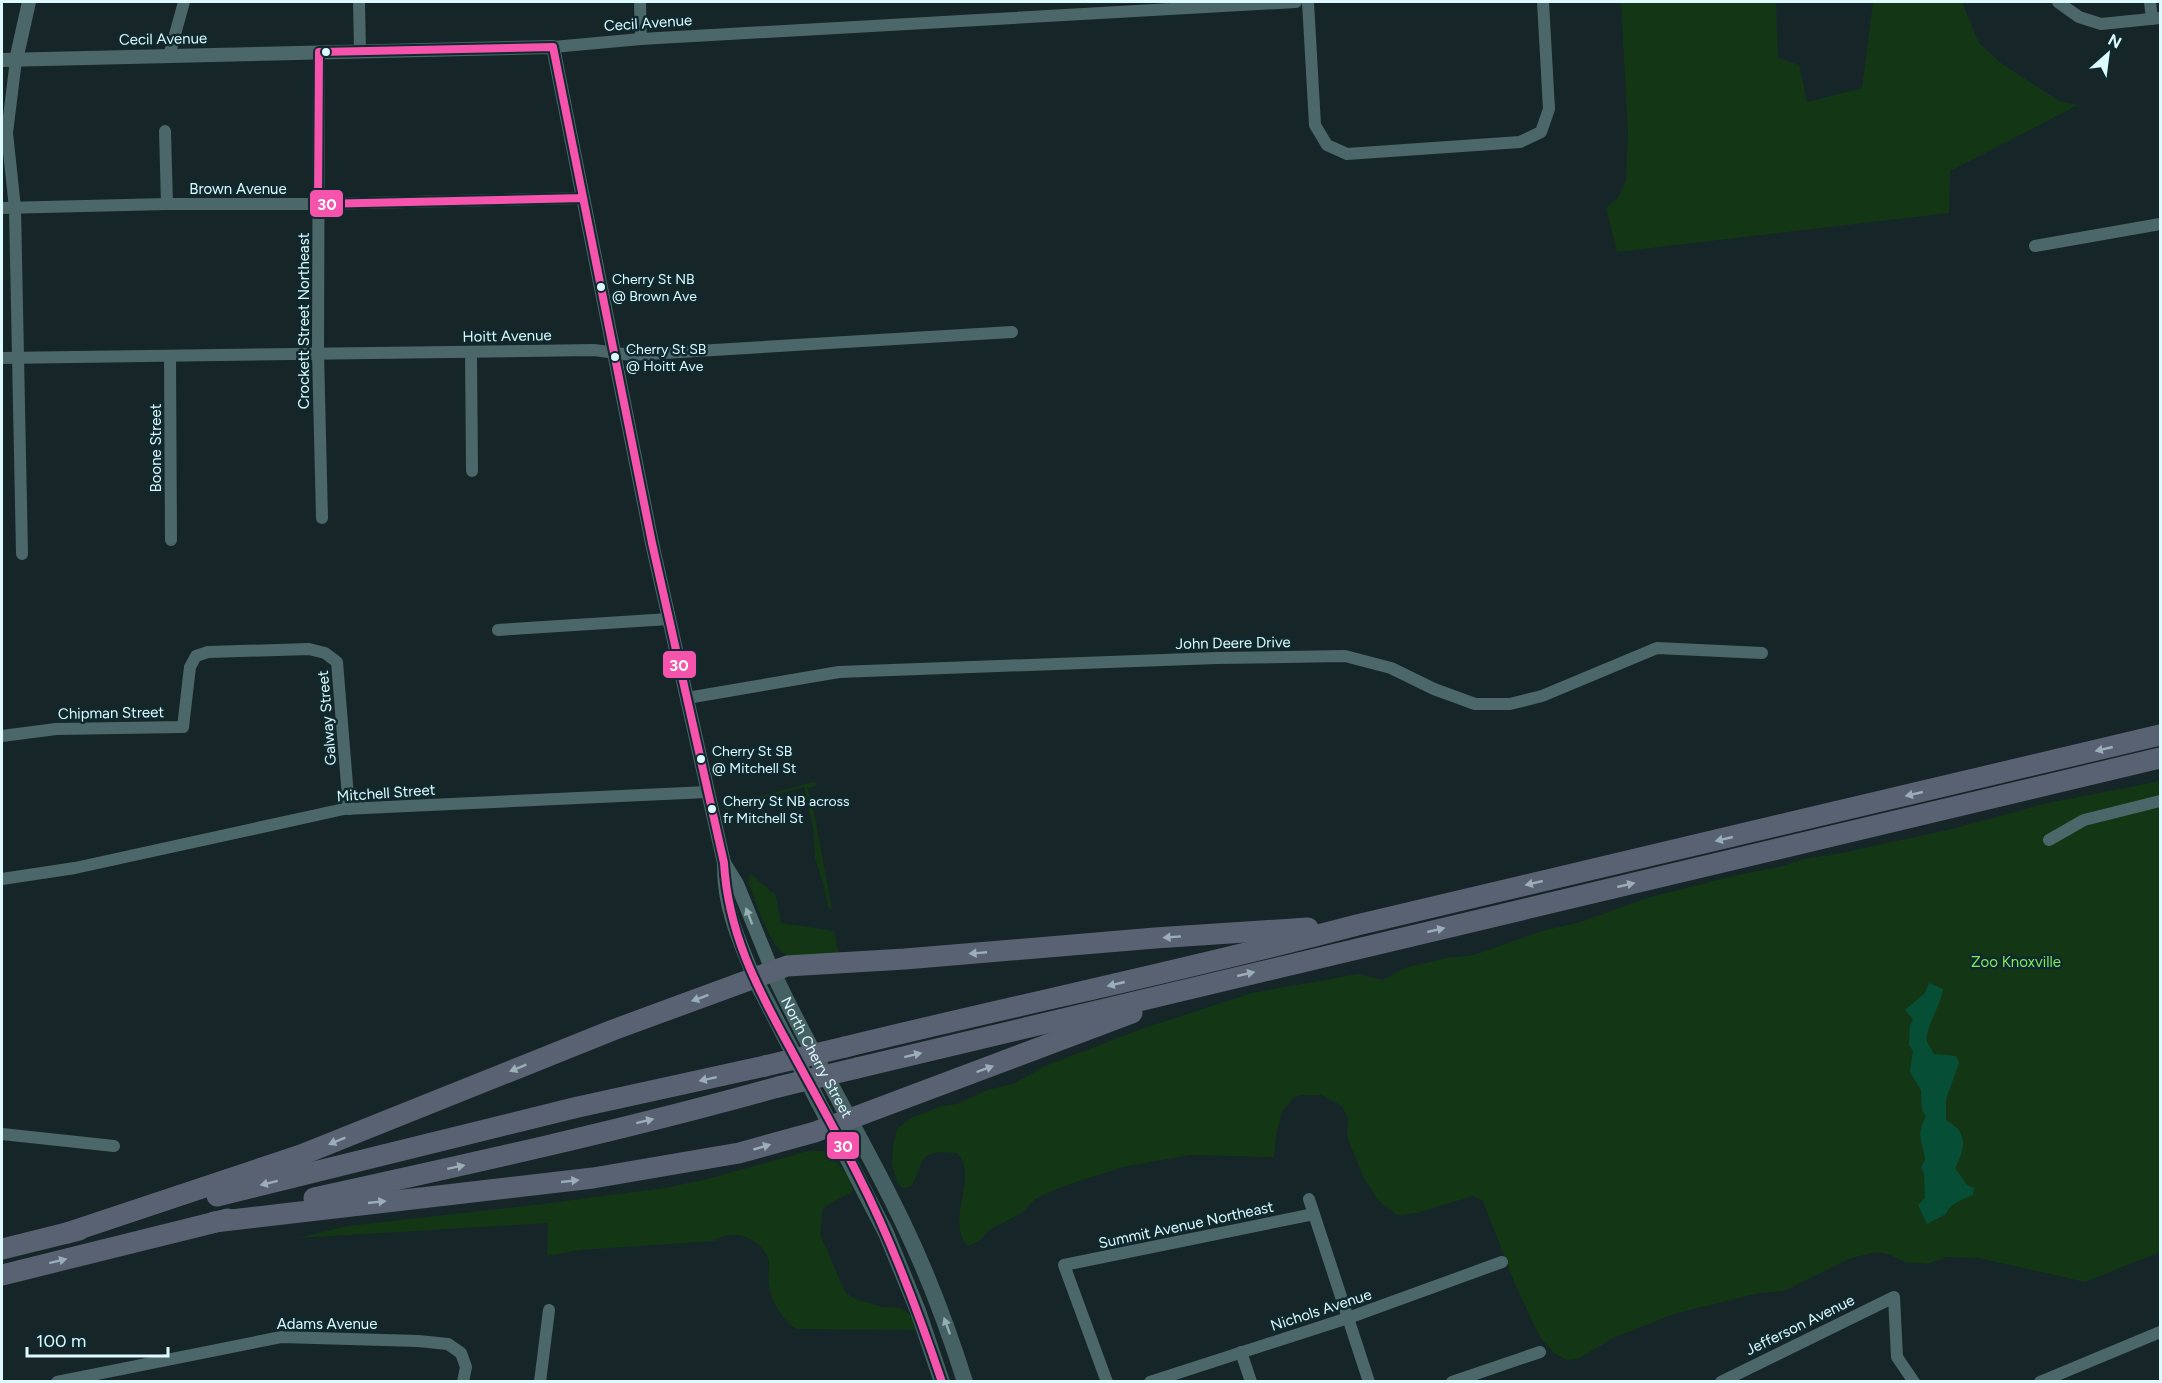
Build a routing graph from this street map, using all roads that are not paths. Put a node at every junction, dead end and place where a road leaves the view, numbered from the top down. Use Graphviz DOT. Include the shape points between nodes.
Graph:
graph roads {
  1 [pos="29,2"];
  2 [pos="184,2"];
  3 [pos="359,2"];
  4 [pos="640,2"];
  5 [pos="1296,2"];
  6 [pos="1308,2"];
  7 [pos="1543,2"];
  8 [pos="2058,2"];
  9 [pos="2150,2"];
  10 [pos="1156,6"];
  11 [pos="2156,19"];
  12 [pos="641,39"];
  13 [pos="553,47"];
  14 [pos="360,51"];
  15 [pos="319,52"];
  16 [pos="169,56"];
  17 [pos="2,60"];
  18 [pos="16,60"];
  19 [pos="165,131"];
  20 [pos="583,198"];
  21 [pos="166,204"];
  22 [pos="318,204"];
  23 [pos="2,208"];
  24 [pos="15,208"];
  25 [pos="2160,224"];
  26 [pos="2035,246"];
  27 [pos="1012,332"];
  28 [pos="471,352"];
  29 [pos="318,353"];
  30 [pos="615,353"];
  31 [pos="170,356"];
  32 [pos="2,358"];
  33 [pos="18,358"];
  34 [pos="472,471"];
  35 [pos="322,518"];
  36 [pos="171,540"];
  37 [pos="22,554"];
  38 [pos="669,619"];
  39 [pos="498,630"];
  40 [pos="1762,653"];
  41 [pos="337,662"];
  42 [pos="687,698"];
  43 [pos="2160,735"];
  44 [pos="2,736"];
  45 [pos="2160,758"];
  46 [pos="708,792"];
  47 [pos="2160,801"];
  48 [pos="349,809"];
  49 [pos="2049,840"];
  50 [pos="724,863"];
  51 [pos="2,879"];
  52 [pos="1357,925"];
  53 [pos="763,973"];
  54 [pos="1205,984"];
  55 [pos="840,1122"];
  56 [pos="2,1134"];
  57 [pos="114,1146"];
  58 [pos="1310,1199"];
  59 [pos="1314,1214"];
  60 [pos="214,1222"];
  61 [pos="67,1233"];
  62 [pos="2,1249"];
  63 [pos="1502,1262"];
  64 [pos="2,1275"];
  65 [pos="549,1310"];
  66 [pos="1348,1318"];
  67 [pos="2160,1332"];
  68 [pos="1241,1352"];
  69 [pos="1540,1352"];
  70 [pos="57,1382"];
  71 [pos="464,1382"];
  72 [pos="540,1382"];
  73 [pos="942,1382"];
  74 [pos="965,1382"];
  75 [pos="1107,1382"];
  76 [pos="1150,1382"];
  77 [pos="1251,1382"];
  78 [pos="1369,1382"];
  79 [pos="1452,1382"];
  80 [pos="1721,1382"];
  81 [pos="1914,1382"];
  82 [pos="2040,1382"];
  1 -- 18 [label="street"];
  2 -- 16 [label="street"];
  3 -- 14 [label="street"];
  4 -- 12 [label="street"];
  5 -- 10 [label="street, Cecil Avenue"];
  6 -- 7 [label="street" via="1314,125 1327,145 1347,154 1520,142 1540,132 1549,109"];
  8 -- 11 [label="street" via="2079,17 2101,24"];
  9 -- 11 [label="street"];
  10 -- 12 [label="street, Cecil Avenue"];
  12 -- 13 [label="street, Cecil Avenue"];
  13 -- 14 [label="street, Cecil Avenue"];
  13 -- 20 [label="street, North Cherry Street"];
  14 -- 15 [label="street, Cecil Avenue"];
  15 -- 16 [label="street, Cecil Avenue"];
  15 -- 22 [label="street, Crockett Street Northeast"];
  16 -- 18 [label="street, Cecil Avenue"];
  17 -- 18 [label="street, Cecil Avenue"];
  18 -- 24 [label="street" via="7,133"];
  19 -- 21 [label="street"];
  20 -- 22 [label="street, Brown Avenue"];
  20 -- 30 [label="street, North Cherry Street"];
  21 -- 22 [label="street, Brown Avenue"];
  21 -- 24 [label="street, Brown Avenue"];
  22 -- 29 [label="street, Crockett Street Northeast"];
  23 -- 24 [label="street, Brown Avenue"];
  24 -- 33 [label="street"];
  25 -- 26 [label="street"];
  27 -- 30 [label="street, Hoitt Avenue"];
  28 -- 29 [label="street, Hoitt Avenue"];
  28 -- 30 [label="street, Hoitt Avenue"];
  28 -- 34 [label="street"];
  29 -- 31 [label="street, Hoitt Avenue"];
  29 -- 35 [label="street, Crockett Street Northeast"];
  30 -- 38 [label="street, North Cherry Street"];
  31 -- 33 [label="street, Hoitt Avenue"];
  31 -- 36 [label="street, Boone Street"];
  32 -- 33 [label="street, Hoitt Avenue"];
  33 -- 37 [label="street"];
  38 -- 39 [label="street"];
  38 -- 42 [label="street, North Cherry Street"];
  40 -- 42 [label="street, John Deere Drive" via="1657,648 1542,696 1510,704 1475,704 1390,668 1345,656 839,672"];
  41 -- 44 [label="street, Chipman Street" via="325,653 309,649 208,652 196,657 190,667 183,727 56,729"];
  41 -- 48 [label="street, Galway Street"];
  42 -- 46 [label="street, North Cherry Street"];
  43 -- 52 [label="highway, one-way"];
  54 -- 45 [label="highway, one-way"];
  46 -- 48 [label="street, Mitchell Street"];
  46 -- 50 [label="street, North Cherry Street"];
  47 -- 49 [label="street" via="2084,820"];
  48 -- 51 [label="street, Mitchell Street" via="75,868"];
  53 -- 50 [label="street, North Cherry Street, one-way" via="737,884"];
  50 -- 53 [label="street, North Cherry Street" via="728,906"];
  52 -- 53 [label="highway, one-way" via="787,966"];
  52 -- 61 [label="highway, one-way, bridge" via="1229,959 578,1107"];
  53 -- 55 [label="main road, North Cherry Street"];
  53 -- 61 [label="highway, one-way" via="301,1155"];
  55 -- 54 [label="highway, one-way"];
  60 -- 54 [label="highway, one-way, bridge" via="499,1157"];
  60 -- 55 [label="highway, one-way" via="593,1178 739,1153"];
  55 -- 73 [label="main road, North Cherry Street" via="900,1265"];
  74 -- 55 [label="main road, North Cherry Street, one-way" via="939,1304 904,1224"];
  56 -- 57 [label="street"];
  58 -- 59 [label="street"];
  59 -- 66 [label="street"];
  59 -- 75 [label="street, Summit Avenue Northeast" via="1064,1265"];
  64 -- 60 [label="highway, one-way"];
  61 -- 62 [label="highway"];
  63 -- 66 [label="street, Nichols Avenue"];
  65 -- 72 [label="street"];
  66 -- 68 [label="street, Nichols Avenue"];
  66 -- 78 [label="street"];
  67 -- 82 [label="street"];
  68 -- 76 [label="street, Nichols Avenue"];
  68 -- 77 [label="street"];
  69 -- 79 [label="street"];
  70 -- 71 [label="street, Adams Avenue" via="281,1337 448,1344 461,1353"];
  80 -- 81 [label="street, Jefferson Avenue" via="1894,1297 1897,1357"];
}
